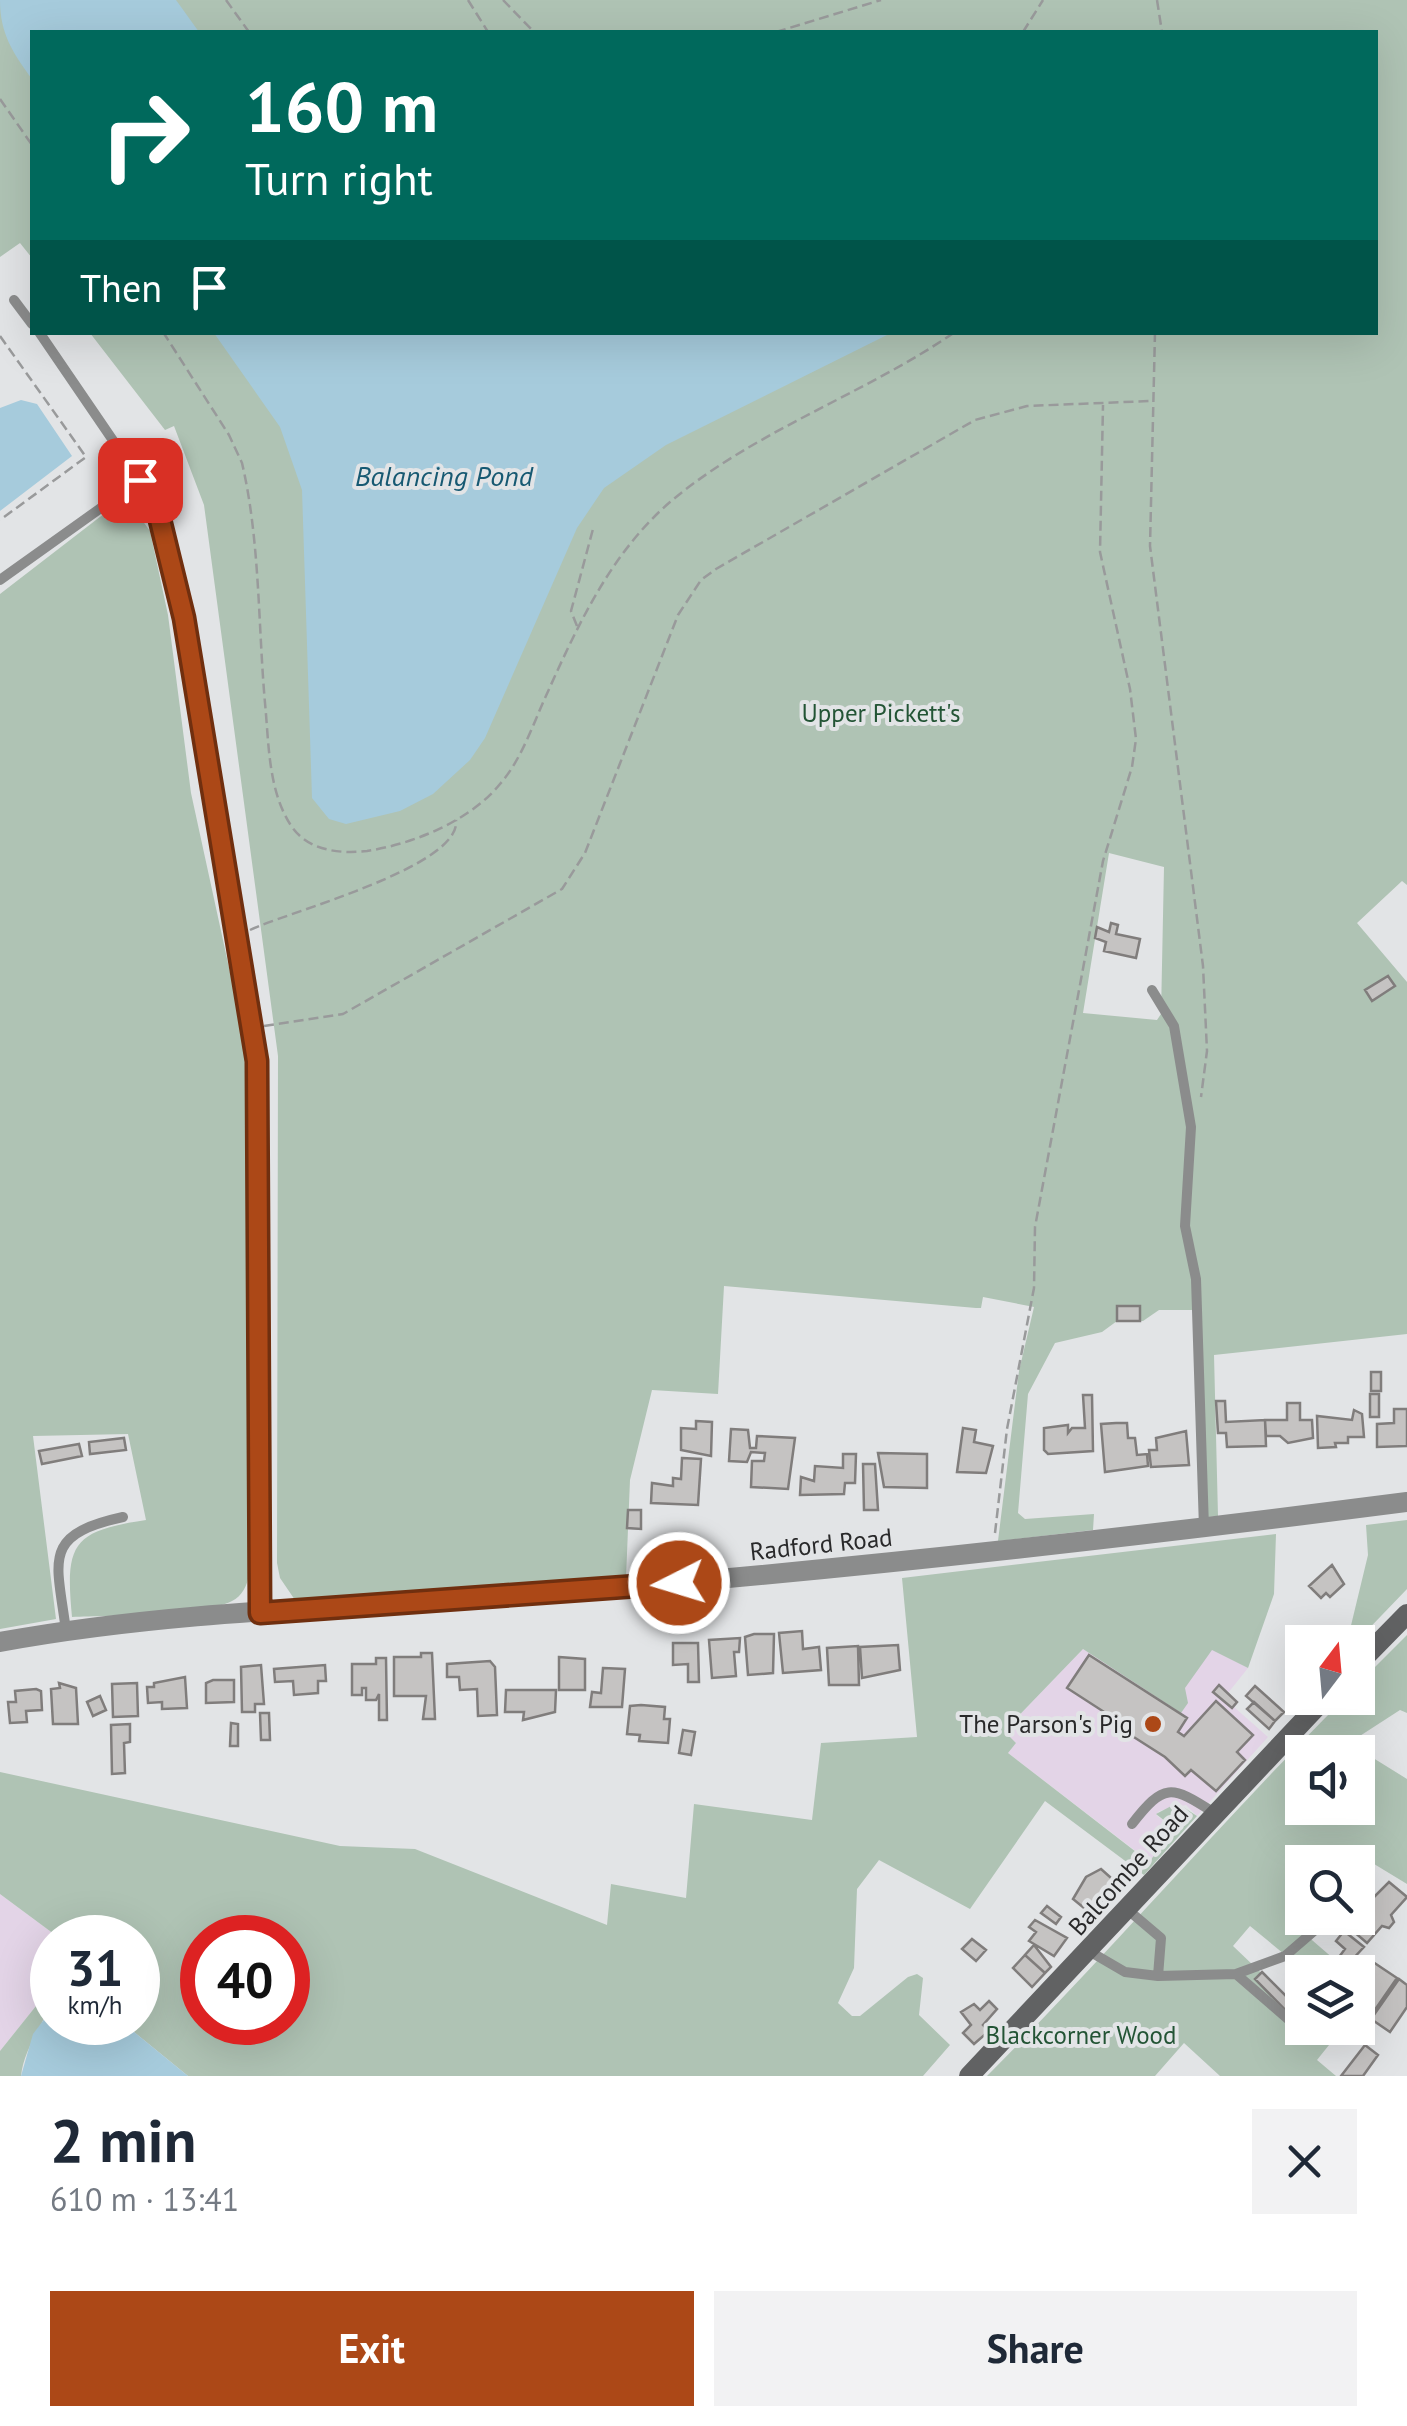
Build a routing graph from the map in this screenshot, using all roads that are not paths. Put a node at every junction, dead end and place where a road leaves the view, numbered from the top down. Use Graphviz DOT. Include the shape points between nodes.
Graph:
graph roads {
  1 [pos="14,300"];
  2 [pos="30,321"];
  3 [pos="41,335"];
  4 [pos="140,480"];
  5 [pos="0,580"];
  6 [pos="1152,990"];
  7 [pos="1407,1502"];
  8 [pos="123,1516"];
  9 [pos="1204,1528"];
  10 [pos="260,1613"];
  11 [pos="1407,1614"];
  12 [pos="66,1631"];
  13 [pos="0,1642"];
  14 [pos="1375,1647"];
  15 [pos="1308,1715"];
  16 [pos="1213,1812"];
  17 [pos="1132,1824"];
  18 [pos="1128,1910"];
  19 [pos="1310,1935"];
  20 [pos="1089,1951"];
  21 [pos="1236,1974"];
  22 [pos="1158,1976"];
  23 [pos="1285,2016"];
  24 [pos="969,2076"];
  1 -- 2 [label="lane"];
  3 -- 4 [label="lane"];
  4 -- 5 [label="lane"];
  4 -- 10 [label="lane" via="159,516 184,618 253,1027 261,1149"];
  6 -- 9 [label="lane" via="1175,1030 1192,1127 1185,1226 1196,1280"];
  7 -- 9 [label="street, Radford Road"];
  8 -- 12 [label="lane" via="83,1526 65,1543 58,1568"];
  9 -- 10 [label="street, Radford Road" via="679,1583"];
  10 -- 12 [label="street, Radford Road"];
  11 -- 14 [label="main road"];
  12 -- 13 [label="street, Radford Road"];
  15 -- 16 [label="main road, Balcombe Road"];
  16 -- 17 [label="lane" via="1182,1792 1166,1791"];
  16 -- 18 [label="main road, Balcombe Road"];
  18 -- 20 [label="main road, Balcombe Road"];
  18 -- 22 [label="lane" via="1160,1938"];
  19 -- 21 [label="lane" via="1286,1956"];
  20 -- 22 [label="lane" via="1125,1972"];
  20 -- 24 [label="main road, Balcombe Road"];
  21 -- 22 [label="lane"];
  21 -- 23 [label="lane"];
}
